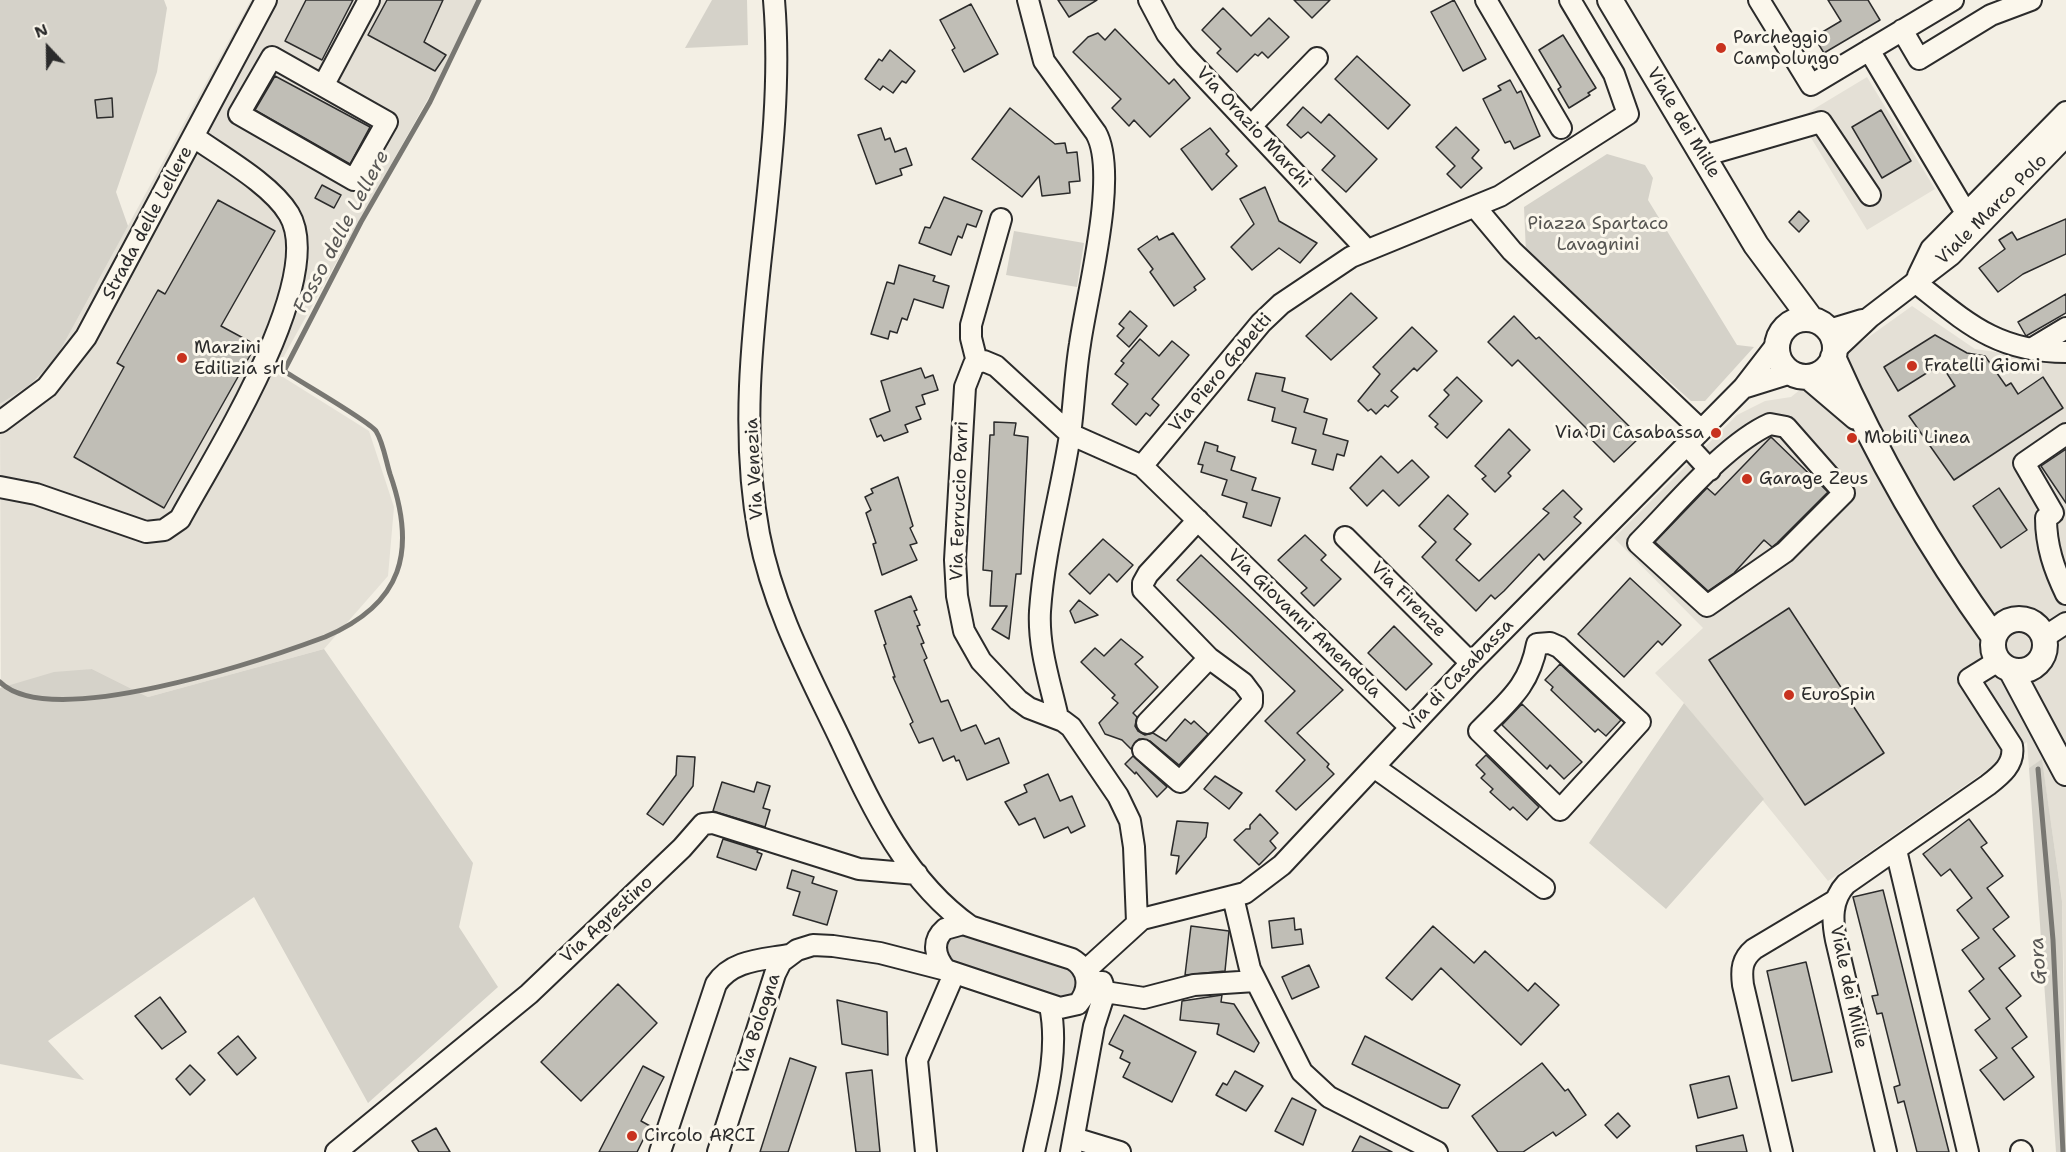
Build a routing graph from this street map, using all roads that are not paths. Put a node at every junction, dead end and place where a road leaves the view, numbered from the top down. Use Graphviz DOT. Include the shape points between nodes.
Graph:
graph roads {
  1 [pos="266,0"];
  2 [pos="369,0"];
  3 [pos="774,0"];
  4 [pos="1029,0"];
  5 [pos="1149,0"];
  6 [pos="1486,0"];
  7 [pos="1570,0"];
  8 [pos="1610,0"];
  9 [pos="1759,0"];
  10 [pos="1953,0"];
  11 [pos="2031,0"];
  12 [pos="1987,8"];
  13 [pos="1902,30"];
  14 [pos="1869,50"];
  15 [pos="1317,58"];
  16 [pos="323,86"];
  17 [pos="2066,112"];
  18 [pos="1251,126"];
  19 [pos="1561,128"];
  20 [pos="2066,136"];
  21 [pos="194,137"];
  22 [pos="1703,156"];
  23 [pos="1870,195"];
  24 [pos="1476,208"];
  25 [pos="1966,213"];
  26 [pos="1001,219"];
  27 [pos="1756,246"];
  28 [pos="1367,250"];
  29 [pos="1915,282"];
  30 [pos="2066,328"];
  31 [pos="1779,338"];
  32 [pos="1827,339"];
  33 [pos="2031,349"];
  34 [pos="2066,352"];
  35 [pos="977,362"];
  36 [pos="1800,375"];
  37 [pos="1743,388"];
  38 [pos="0,422"];
  39 [pos="1868,429"];
  40 [pos="1701,430"];
  41 [pos="2066,434"];
  42 [pos="1070,435"];
  43 [pos="1686,444"];
  44 [pos="1142,466"];
  45 [pos="1710,471"];
  46 [pos="0,487"];
  47 [pos="1198,520"];
  48 [pos="1345,537"];
  49 [pos="2066,594"];
  50 [pos="1514,619"];
  51 [pos="2066,623"];
  52 [pos="2003,629"];
  53 [pos="2043,638"];
  54 [pos="1537,644"];
  55 [pos="1213,661"];
  56 [pos="1471,663"];
  57 [pos="2014,666"];
  58 [pos="1058,718"];
  59 [pos="1147,723"];
  60 [pos="1410,727"];
  61 [pos="1143,750"];
  62 [pos="1374,767"];
  63 [pos="2066,773"];
  64 [pos="1896,850"];
  65 [pos="917,874"];
  66 [pos="1544,888"];
  67 [pos="933,896"];
  68 [pos="1233,897"];
  69 [pos="1836,900"];
  70 [pos="1137,922"];
  71 [pos="970,926"];
  72 [pos="938,938"];
  73 [pos="880,953"];
  74 [pos="788,956"];
  75 [pos="950,972"];
  76 [pos="1086,976"];
  77 [pos="1255,981"];
  78 [pos="1105,992"];
  79 [pos="1078,1004"];
  80 [pos="1050,1006"];
  81 [pos="1052,1065"];
  82 [pos="1072,1145"];
  83 [pos="336,1152"];
  84 [pos="660,1152"];
  85 [pos="718,1152"];
  86 [pos="926,1152"];
  87 [pos="1034,1152"];
  88 [pos="1120,1152"];
  89 [pos="1437,1152"];
  90 [pos="1782,1152"];
  91 [pos="1886,1152"];
  92 [pos="1968,1152"];
  1 -- 21 [label="street, Strada delle Lellere"];
  2 -- 16 [label="street"];
  3 -- 65 [label="street, Via Venezia" via="776,61 751,398 753,476 760,536 775,596 802,660 865,791"];
  4 -- 42 [label="street" via="1044,61 1096,133 1105,159 1104,192 1079,346"];
  5 -- 18 [label="street, Via Orazio Marchi" via="1172,40"];
  6 -- 19 [label="street"];
  7 -- 24 [label="street" via="1614,74 1628,114"];
  8 -- 22 [label="main road, Viale dei Mille"];
  9 -- 14 [label="street" via="1811,85"];
  10 -- 13 [label="street"];
  11 -- 12 [label="street"];
  12 -- 13 [label="street" via="1919,59"];
  13 -- 14 [label="street"];
  14 -- 25 [label="street, Viale Marco Polo"];
  15 -- 18 [label="street"];
  16 -- 16 [label="street" via="387,122 354,180 239,114 272,57"];
  17 -- 25 [label="street, Viale Marco Polo"];
  18 -- 28 [label="street, Via Orazio Marchi"];
  20 -- 29 [label="street, Viale Marco Polo" via="1951,255"];
  21 -- 38 [label="street, Strada delle Lellere" via="99,315 73,355 41,392"];
  21 -- 46 [label="street" via="281,204 294,226 296,247 290,290 273,344 180,519 164,530 146,532 30,492"];
  22 -- 23 [label="street" via="1821,122"];
  22 -- 27 [label="main road, Viale dei Mille"];
  24 -- 28 [label="street"];
  24 -- 40 [label="street" via="1512,251"];
  25 -- 29 [label="street, Viale Marco Polo" via="1931,249"];
  26 -- 35 [label="street" via="971,325"];
  27 -- 31 [label="main road, Viale dei Mille" via="1776,297"];
  27 -- 32 [label="main road, Viale dei Mille"];
  28 -- 44 [label="street, Via Piero Gobetti" via="1341,263 1271,313"];
  29 -- 32 [label="street, Viale Marco Polo" via="1870,317"];
  29 -- 33 [label="street" via="1986,335"];
  30 -- 33 [label="street"];
  31 -- 32 [label="main road" via="1794,321"];
  31 -- 36 [label="main road, Viale dei Mille" via="1780,361"];
  31 -- 37 [label="street, Via di Casabassa"];
  32 -- 36 [label="main road" via="1824,370"];
  32 -- 39 [label="main road, Viale dei Mille"];
  33 -- 34 [label="street"];
  35 -- 42 [label="street" via="996,366"];
  35 -- 58 [label="street, Via Ferruccio Parri" via="965,387 956,560 961,621 975,654 992,675 1023,704"];
  36 -- 37 [label="street, Via di Casabassa"];
  36 -- 39 [label="main road, Viale dei Mille"];
  37 -- 40 [label="street, Via di Casabassa"];
  39 -- 52 [label="main road, Viale dei Mille" via="1948,573"];
  40 -- 43 [label="street, Via di Casabassa"];
  41 -- 49 [label="street" via="2024,463 2054,513 2046,518 2047,538 2054,569"];
  42 -- 44 [label="street"];
  42 -- 58 [label="street" via="1040,611 1044,663"];
  43 -- 45 [label="street"];
  43 -- 50 [label="street, Via di Casabassa"];
  44 -- 47 [label="street, Via Giovanni Amendola"];
  45 -- 45 [label="street" via="1757,431 1770,424 1782,424 1844,493 1785,552 1707,606 1638,543"];
  47 -- 55 [label="street" via="1148,574 1142,586 1147,596"];
  47 -- 60 [label="street, Via Giovanni Amendola"];
  48 -- 56 [label="street, Via Firenze"];
  50 -- 54 [label="street"];
  50 -- 56 [label="street, Via di Casabassa"];
  51 -- 53 [label="street"];
  52 -- 53 [label="main road" via="2027,621"];
  52 -- 57 [label="main road" via="1994,654"];
  53 -- 57 [label="main road" via="2043,654"];
  54 -- 54 [label="street" via="1533,668 1526,680 1479,731 1560,810 1640,722 1559,647"];
  55 -- 59 [label="street"];
  55 -- 61 [label="street" via="1250,691 1248,710 1180,782"];
  56 -- 60 [label="street, Via di Casabassa"];
  57 -- 63 [label="main road" via="2038,708"];
  57 -- 64 [label="street, Viale dei Mille" via="1969,679 2012,746 2004,771"];
  58 -- 70 [label="street" via="1075,732 1126,811 1134,841"];
  60 -- 62 [label="street, Via di Casabassa"];
  62 -- 66 [label="street"];
  62 -- 68 [label="street, Via di Casabassa" via="1282,865 1250,891"];
  64 -- 69 [label="street, Viale dei Mille" via="1846,884"];
  64 -- 92 [label="street"];
  65 -- 67 [label="street, Via Venezia"];
  65 -- 83 [label="street, Via Agrestino" via="859,869 713,823 703,824 529,994"];
  67 -- 71 [label="street, Via Venezia"];
  67 -- 72 [label="street, Via Venezia"];
  68 -- 70 [label="street"];
  68 -- 77 [label="street" via="1242,944"];
  69 -- 90 [label="street" via="1754,949 1742,968"];
  69 -- 91 [label="street, Viale dei Mille" via="1836,940"];
  70 -- 76 [label="street"];
  71 -- 72 [label="street, Via Bologna" via="952,926"];
  71 -- 76 [label="street" via="1072,959"];
  72 -- 73 [label="street, Via Bologna" via="910,951"];
  72 -- 75 [label="street, Via Venezia" via="937,957"];
  73 -- 74 [label="street, Via Bologna" via="817,945"];
  73 -- 75 [label="street, Via Bologna"];
  74 -- 84 [label="street" via="736,966 716,984"];
  74 -- 85 [label="street, Via Bologna" via="772,981"];
  75 -- 80 [label="street, Via Bologna"];
  75 -- 86 [label="street" via="916,1060"];
  76 -- 78 [label="street" via="1102,982"];
  76 -- 79 [label="street"];
  77 -- 78 [label="street" via="1194,985 1144,998"];
  77 -- 89 [label="street" via="1296,1064 1317,1088"];
  78 -- 82 [label="street" via="1094,1026"];
  79 -- 80 [label="street"];
  79 -- 81 [label="street"];
  80 -- 81 [label="street"];
  81 -- 87 [label="street"];
  82 -- 88 [label="street"];
}
